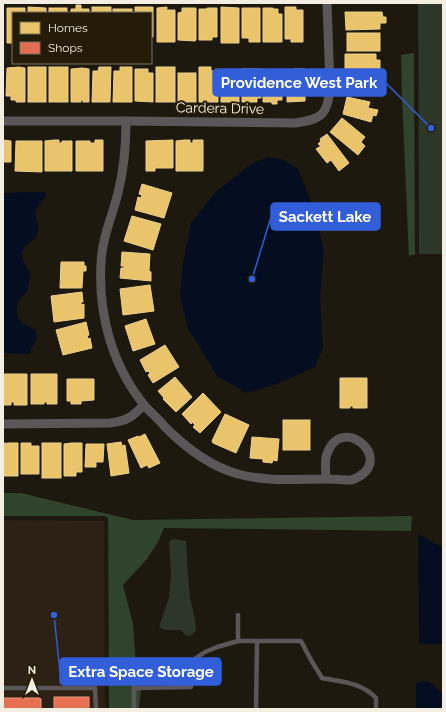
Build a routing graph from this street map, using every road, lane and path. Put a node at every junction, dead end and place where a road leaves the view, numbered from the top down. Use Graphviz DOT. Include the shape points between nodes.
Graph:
graph roads {
  1 [pos="327,3"];
  2 [pos="3,121"];
  3 [pos="126,121"];
  4 [pos="144,405"];
  5 [pos="3,424"];
  6 [pos="326,479"];
  7 [pos="238,615"];
  8 [pos="238,641"];
  9 [pos="257,642"];
  10 [pos="190,662"];
  11 [pos="3,688"];
  12 [pos="134,688"];
  13 [pos="96,709"];
  14 [pos="134,709"];
  15 [pos="256,709"];
  16 [pos="376,709"];
  1 -- 3 [label="street, Cardera Drive" via="330,87 326,108 320,116 311,121 294,123"];
  2 -- 3 [label="street, Cardera Drive"];
  3 -- 4 [label="street" via="123,171 102,251 101,292 112,349"];
  4 -- 5 [label="street" via="122,422"];
  4 -- 6 [label="street" via="179,441 222,469 257,478"];
  6 -- 6 [label="street" via="352,480 364,474 368,469 370,455 363,444 350,437 337,441 325,460"];
  7 -- 8 [label="lane"];
  8 -- 9 [label="lane"];
  8 -- 10 [label="lane" via="205,652"];
  9 -- 15 [label="lane"];
  9 -- 16 [label="lane" via="301,641 322,678 361,686 368,690 376,698"];
  10 -- 12 [label="lane" via="134,670"];
  10 -- 12 [label="lane" via="191,687"];
  11 -- 13 [label="lane" via="96,688"];
  12 -- 14 [label="lane"];
}
